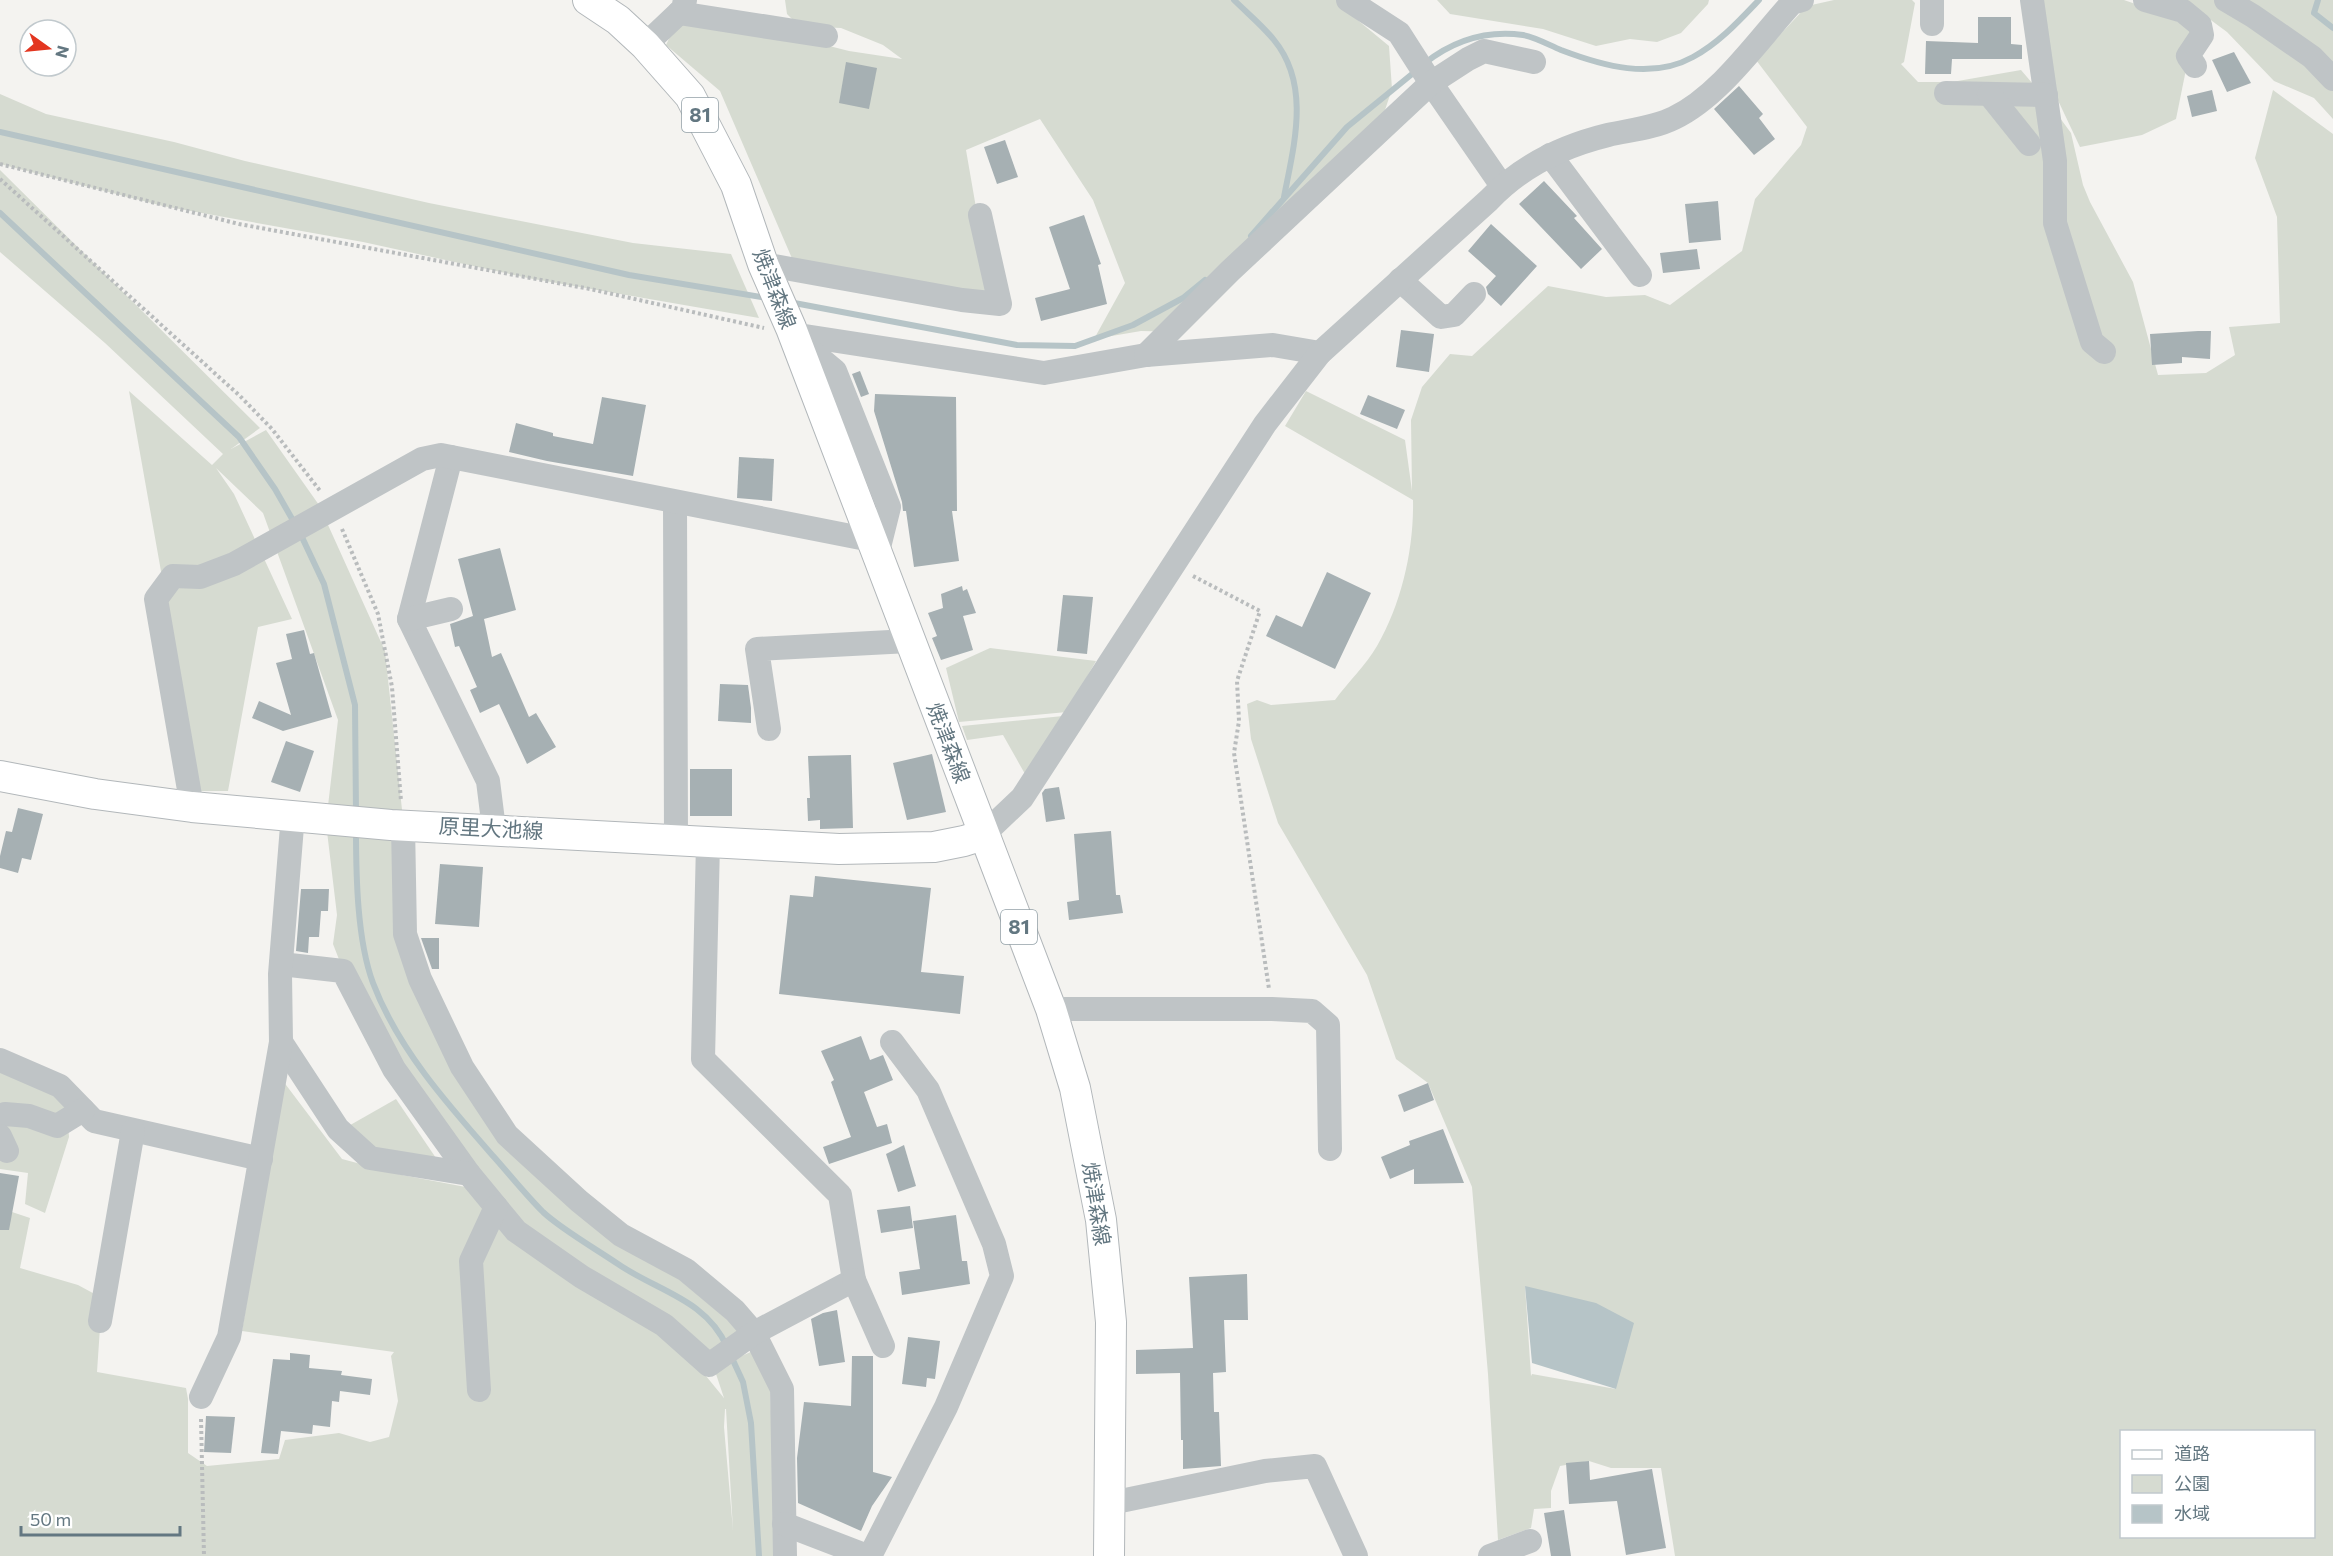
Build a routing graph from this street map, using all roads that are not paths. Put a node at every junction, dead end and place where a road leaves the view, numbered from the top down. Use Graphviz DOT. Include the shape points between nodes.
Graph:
graph roads {
  1 [pos="588,0"];
  2 [pos="1348,0"];
  3 [pos="2032,0"];
  4 [pos="2145,0"];
  5 [pos="2226,0"];
  6 [pos="1795,1"];
  7 [pos="682,7"];
  8 [pos="826,36"];
  9 [pos="645,45"];
  10 [pos="1534,62"];
  11 [pos="2195,66"];
  12 [pos="2333,78"];
  13 [pos="1429,80"];
  14 [pos="1946,93"];
  15 [pos="1989,94"];
  16 [pos="2046,95"];
  17 [pos="2029,144"];
  18 [pos="1550,155"];
  19 [pos="1502,186"];
  20 [pos="980,215"];
  21 [pos="764,264"];
  22 [pos="1640,276"];
  23 [pos="1400,280"];
  24 [pos="1474,294"];
  25 [pos="791,331"];
  26 [pos="2104,352"];
  27 [pos="1320,353"];
  28 [pos="1146,355"];
  29 [pos="451,457"];
  30 [pos="675,502"];
  31 [pos="874,548"];
  32 [pos="451,609"];
  33 [pos="409,619"];
  34 [pos="909,641"];
  35 [pos="769,729"];
  36 [pos="0,776"];
  37 [pos="192,807"];
  38 [pos="293,814"];
  39 [pos="397,825"];
  40 [pos="494,829"];
  41 [pos="983,835"];
  42 [pos="676,841"];
  43 [pos="708,843"];
  44 [pos="281,964"];
  45 [pos="1051,1010"];
  46 [pos="280,1042"];
  47 [pos="892,1042"];
  48 [pos="0,1060"];
  49 [pos="83,1110"];
  50 [pos="0,1118"];
  51 [pos="133,1131"];
  52 [pos="1330,1149"];
  53 [pos="261,1159"];
  54 [pos="469,1174"];
  55 [pos="495,1207"];
  56 [pos="854,1280"];
  57 [pos="100,1321"];
  58 [pos="754,1333"];
  59 [pos="883,1346"];
  60 [pos="479,1390"];
  61 [pos="201,1397"];
  62 [pos="1111,1503"];
  63 [pos="784,1524"];
  64 [pos="1530,1541"];
  65 [pos="785,1556"];
  66 [pos="868,1556"];
  67 [pos="1109,1556"];
  68 [pos="1356,1556"];
  69 [pos="1490,1556"];
  1 -- 9 [label="main road, 焼津森線 / 81"];
  2 -- 13 [label="street" via="1399,33"];
  3 -- 16 [label="street"];
  4 -- 11 [label="street" via="2183,10 2200,25 2202,35 2188,56"];
  5 -- 12 [label="street" via="2312,57"];
  6 -- 18 [label="street" via="1700,103 1646,128 1608,135"];
  7 -- 8 [label="street"];
  7 -- 9 [label="street"];
  9 -- 21 [label="main road, 焼津森線 / 81" via="690,96 736,184"];
  10 -- 13 [label="street" via="1484,51"];
  13 -- 19 [label="street"];
  13 -- 28 [label="street"];
  14 -- 15 [label="street"];
  15 -- 16 [label="street"];
  15 -- 17 [label="street"];
  16 -- 26 [label="street" via="2055,161 2055,223 2092,342"];
  18 -- 19 [label="street"];
  18 -- 22 [label="street"];
  19 -- 23 [label="street"];
  20 -- 21 [label="street" via="1000,304"];
  21 -- 25 [label="main road, 焼津森線 / 81"];
  23 -- 24 [label="street" via="1441,317 1454,315"];
  23 -- 27 [label="street"];
  25 -- 28 [label="street" via="1044,372"];
  25 -- 31 [label="main road, 焼津森線 / 81" via="862,476"];
  27 -- 28 [label="street" via="1273,345"];
  27 -- 41 [label="street" via="1265,424 1022,798"];
  29 -- 30 [label="street"];
  29 -- 33 [label="street"];
  29 -- 37 [label="street" via="422,459 234,564 200,577 173,576 156,599"];
  30 -- 31 [label="street"];
  30 -- 42 [label="street"];
  31 -- 34 [label="main road, 焼津森線 / 81"];
  32 -- 33 [label="street"];
  33 -- 40 [label="street" via="488,781"];
  34 -- 35 [label="street" via="757,649"];
  34 -- 41 [label="main road, 焼津森線 / 81"];
  36 -- 37 [label="main road, 原里大池線"];
  37 -- 38 [label="main road, 原里大池線"];
  38 -- 39 [label="main road, 原里大池線"];
  38 -- 44 [label="street"];
  39 -- 40 [label="main road, 原里大池線"];
  39 -- 58 [label="street" via="405,934 420,979 462,1067 507,1135 604,1222 686,1270 735,1311"];
  40 -- 42 [label="main road, 原里大池線"];
  41 -- 43 [label="main road, 原里大池線" via="944,845 911,847 840,849"];
  41 -- 45 [label="main road, 焼津森線 / 81"];
  42 -- 43 [label="main road, 原里大池線"];
  43 -- 56 [label="street" via="703,1059 840,1195"];
  44 -- 46 [label="street"];
  44 -- 54 [label="street" via="343,971 394,1069"];
  45 -- 52 [label="street" via="1312,1011 1328,1025"];
  45 -- 62 [label="main road, 焼津森線 / 81" via="1075,1088 1101,1220 1111,1322"];
  46 -- 53 [label="street"];
  46 -- 54 [label="street" via="338,1129 370,1158"];
  47 -- 66 [label="street" via="928,1090 994,1244 1002,1276 946,1407"];
  48 -- 49 [label="street" via="60,1086"];
  49 -- 50 [label="street" via="57,1126 29,1116 4,1114"];
  49 -- 51 [label="street" via="94,1121"];
  51 -- 53 [label="street"];
  51 -- 57 [label="street"];
  53 -- 61 [label="street" via="229,1337"];
  54 -- 55 [label="street"];
  55 -- 58 [label="street" via="516,1231 582,1277 664,1325 709,1365"];
  55 -- 60 [label="street" via="471,1261"];
  56 -- 58 [label="street"];
  56 -- 59 [label="street"];
  58 -- 63 [label="street" via="782,1389"];
  62 -- 67 [label="main road, 焼津森線 / 81"];
  62 -- 68 [label="street" via="1265,1471 1315,1466"];
  63 -- 65 [label="street"];
  63 -- 66 [label="street"];
  64 -- 69 [label="street"];
}
